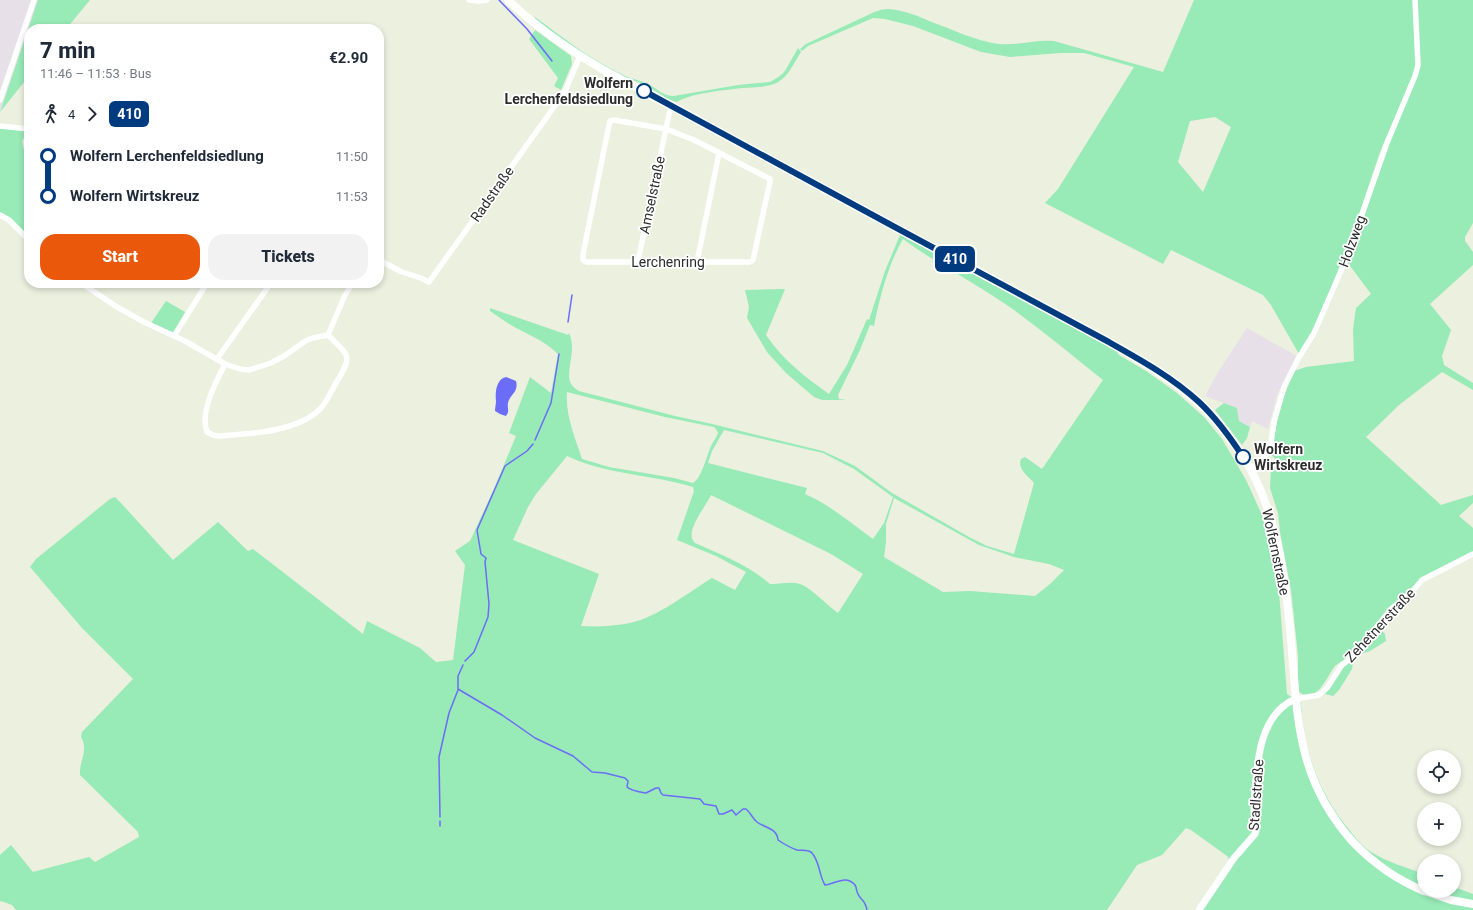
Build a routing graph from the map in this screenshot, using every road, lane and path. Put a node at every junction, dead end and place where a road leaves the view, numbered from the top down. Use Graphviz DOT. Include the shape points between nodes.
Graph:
graph roads {
  1 [pos="34,0"];
  2 [pos="469,0"];
  3 [pos="487,0"];
  4 [pos="508,0"];
  5 [pos="1415,0"];
  6 [pos="26,24"];
  7 [pos="24,29"];
  8 [pos="580,56"];
  9 [pos="0,100"];
  10 [pos="671,105"];
  11 [pos="0,126"];
  12 [pos="24,128"];
  13 [pos="666,129"];
  14 [pos="719,153"];
  15 [pos="0,215"];
  16 [pos="24,235"];
  17 [pos="638,261"];
  18 [pos="697,262"];
  19 [pos="384,263"];
  20 [pos="89,288"];
  21 [pos="204,288"];
  22 [pos="267,288"];
  23 [pos="350,288"];
  24 [pos="328,334"];
  25 [pos="174,336"];
  26 [pos="217,359"];
  27 [pos="226,364"];
  28 [pos="1250,469"];
  29 [pos="1473,554"];
  30 [pos="1295,699"];
  31 [pos="1417,887"];
  32 [pos="1445,898"];
  33 [pos="1473,904"];
  34 [pos="1199,910"];
  1 -- 6 [label="street"];
  2 -- 3 [label="street"];
  4 -- 8 [label="main road, Wolfernstraße" via="540,28"];
  5 -- 28 [label="street, Holzweg" via="1418,65 1415,76 1387,142 1347,257 1314,333 1284,387 1274,422 1270,449 1260,462"];
  7 -- 9 [label="street"];
  8 -- 10 [label="main road, Wolfernstraße"];
  8 -- 19 [label="street, Radstraße" via="559,100 429,282"];
  10 -- 13 [label="street"];
  10 -- 28 [label="main road, Wolfernstraße" via="1162,373 1209,412 1230,437"];
  11 -- 12 [label="street"];
  13 -- 14 [label="street, Lerchenring"];
  13 -- 17 [label="street, Amselstraße"];
  13 -- 17 [label="street, Lerchenring" via="614,120 609,124 583,260"];
  14 -- 18 [label="street"];
  14 -- 18 [label="street, Lerchenring" via="770,179 769,190 753,260"];
  15 -- 16 [label="street"];
  17 -- 18 [label="street, Lerchenring"];
  20 -- 25 [label="street" via="124,311"];
  21 -- 25 [label="street"];
  22 -- 26 [label="street"];
  23 -- 24 [label="street"];
  24 -- 27 [label="street" via="313,338 278,360 258,367 245,370"];
  24 -- 27 [label="street" via="347,356 348,361 344,370 316,412 300,421 272,430 218,436 207,432 205,425 208,402"];
  25 -- 26 [label="street"];
  26 -- 27 [label="street"];
  28 -- 30 [label="main road, Wolfernstraße" via="1269,514 1283,573"];
  29 -- 30 [label="street, Zehetnerstraße" via="1422,580 1410,594 1391,609 1319,695"];
  30 -- 31 [label="main road, Wolfernstraße" via="1301,740 1312,776 1338,825 1372,860"];
  30 -- 34 [label="street, Stadlstraße" via="1285,704 1277,713 1262,738 1254,803 1257,827 1255,834 1234,858"];
  32 -- 33 [label="main road, Wolfernstraße"];
}
